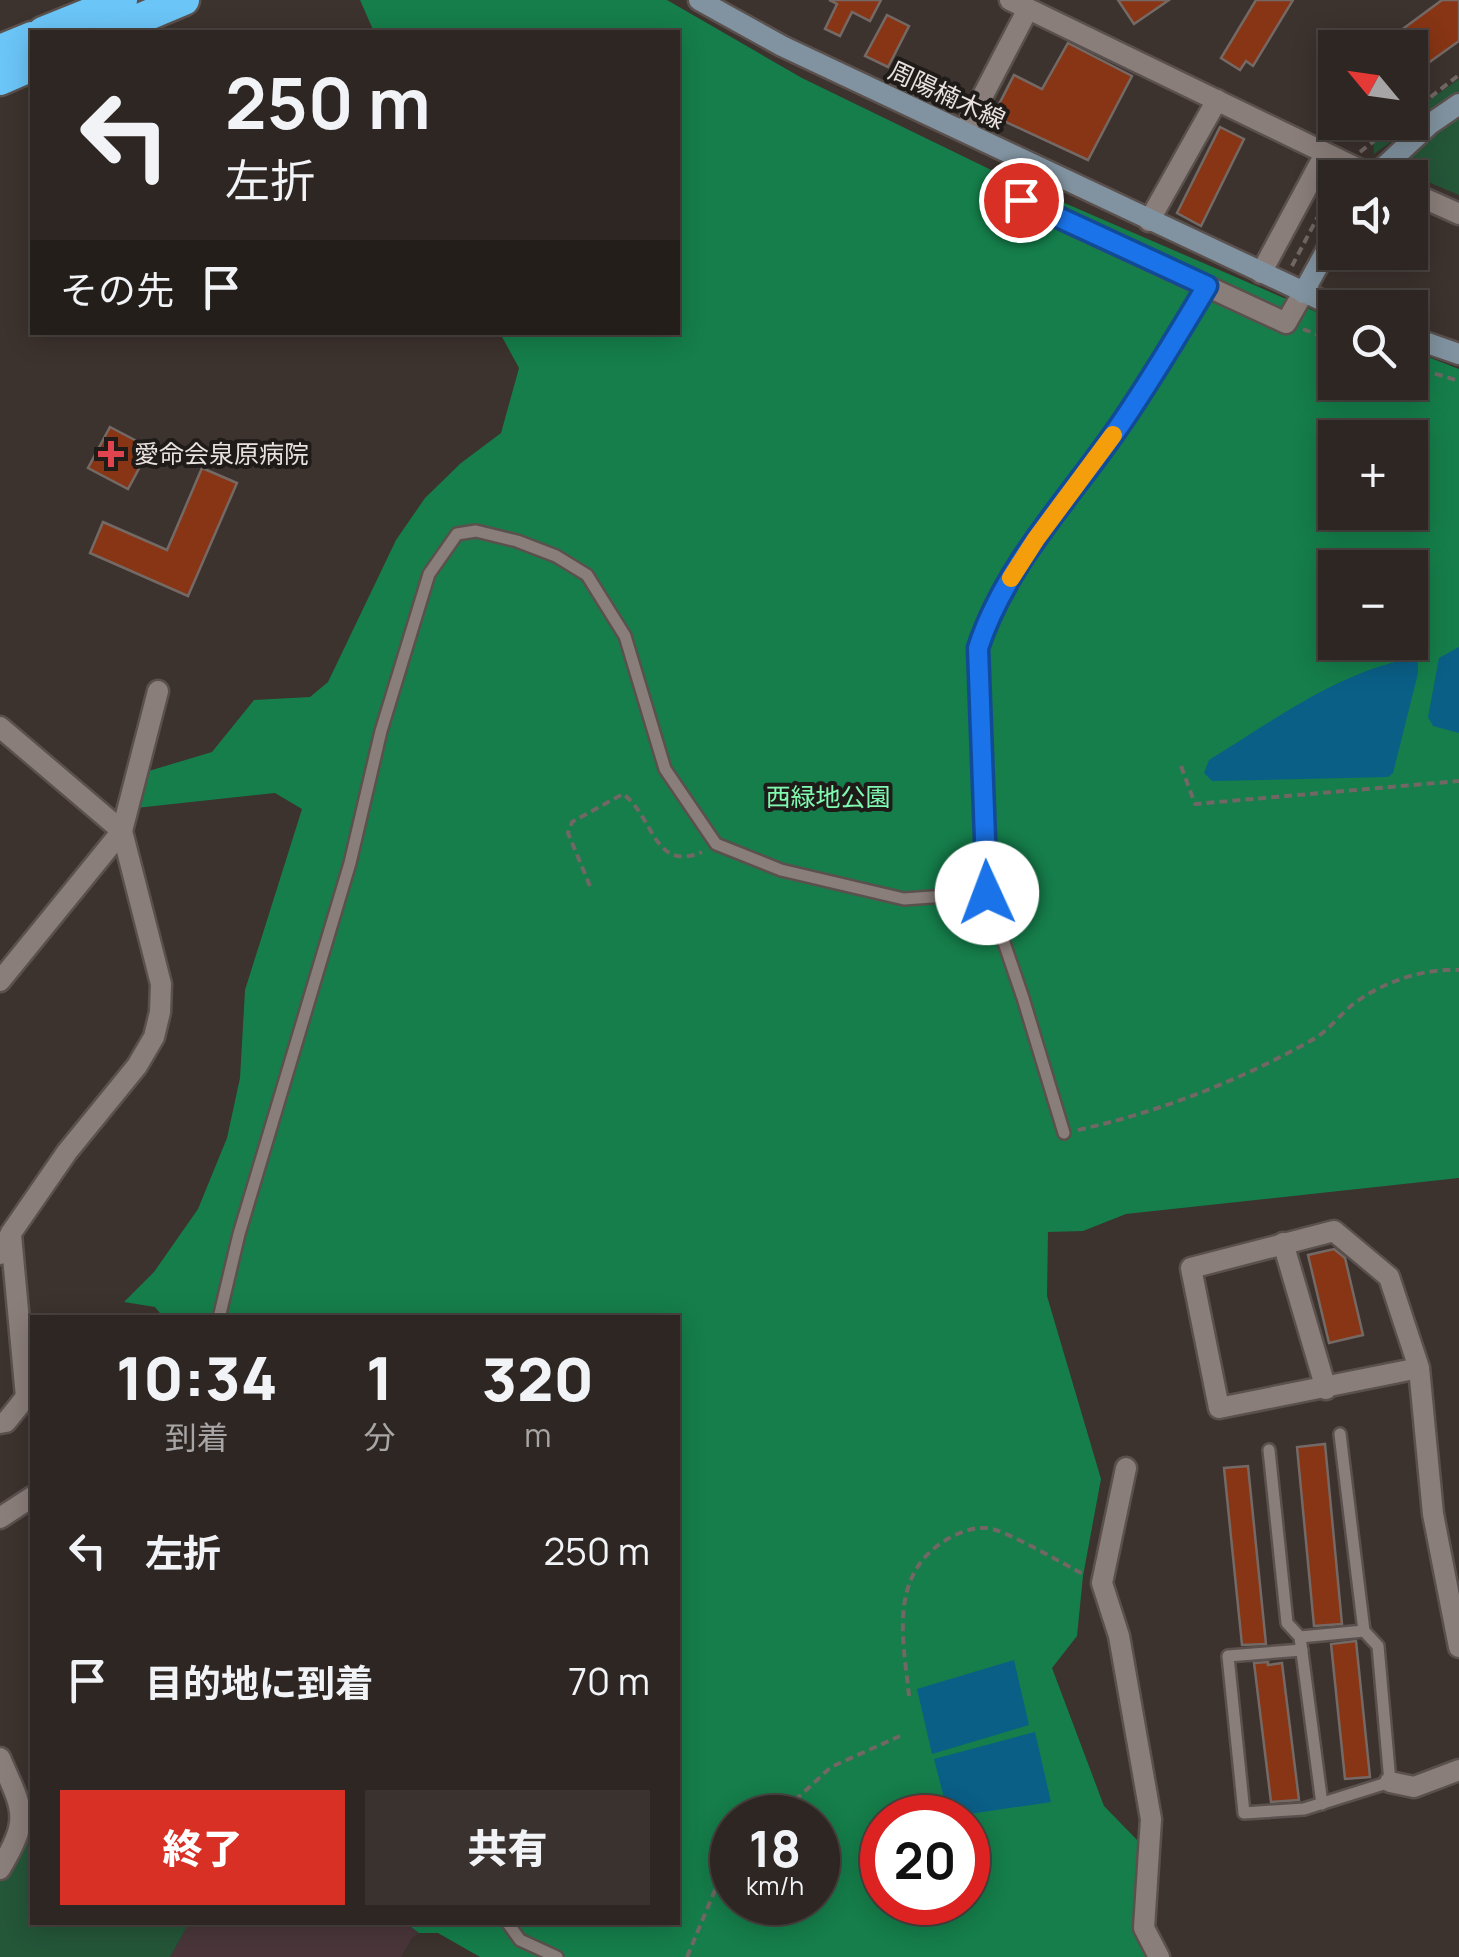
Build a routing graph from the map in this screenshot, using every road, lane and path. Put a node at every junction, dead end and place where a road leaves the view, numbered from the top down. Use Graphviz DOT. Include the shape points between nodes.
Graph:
graph roads {
  1 [pos="122,0"];
  2 [pos="184,0"];
  3 [pos="700,0"];
  4 [pos="1019,4"];
  5 [pos="49,30"];
  6 [pos="113,30"];
  7 [pos="30,38"];
  8 [pos="0,50"];
  9 [pos="30,67"];
  10 [pos="1459,75"];
  11 [pos="0,80"];
  12 [pos="1428,99"];
  13 [pos="1217,100"];
  14 [pos="1459,104"];
  15 [pos="965,130"];
  16 [pos="1375,140"];
  17 [pos="1326,154"];
  18 [pos="1341,160"];
  19 [pos="1349,160"];
  20 [pos="1392,160"];
  21 [pos="1021,200"];
  22 [pos="1428,200"];
  23 [pos="1459,214"];
  24 [pos="1318,216"];
  25 [pos="1149,221"];
  26 [pos="1318,266"];
  27 [pos="1261,273"];
  28 [pos="1282,283"];
  29 [pos="1207,286"];
  30 [pos="1303,293"];
  31 [pos="1318,299"];
  32 [pos="1284,322"];
  33 [pos="1318,335"];
  34 [pos="1428,343"];
  35 [pos="1459,354"];
  36 [pos="1428,372"];
  37 [pos="1459,382"];
  38 [pos="158,691"];
  39 [pos="0,727"];
  40 [pos="1181,766"];
  41 [pos="1459,781"];
  42 [pos="122,831"];
  43 [pos="716,844"];
  44 [pos="590,886"];
  45 [pos="987,893"];
  46 [pos="1459,970"];
  47 [pos="2,976"];
  48 [pos="1064,1134"];
  49 [pos="10,1234"];
  50 [pos="1283,1243"];
  51 [pos="0,1254"];
  52 [pos="220,1315"];
  53 [pos="1419,1368"];
  54 [pos="1326,1388"];
  55 [pos="0,1424"];
  56 [pos="1340,1434"];
  57 [pos="1269,1450"];
  58 [pos="1126,1468"];
  59 [pos="30,1498"];
  60 [pos="0,1518"];
  61 [pos="1084,1574"];
  62 [pos="1364,1631"];
  63 [pos="1301,1643"];
  64 [pos="1459,1647"];
  65 [pos="909,1696"];
  66 [pos="900,1736"];
  67 [pos="0,1758"];
  68 [pos="1459,1770"];
  69 [pos="1390,1782"];
  70 [pos="801,1795"];
  71 [pos="1322,1804"];
  72 [pos="0,1869"];
  73 [pos="710,1902"];
  74 [pos="509,1925"];
  75 [pos="557,1957"];
  76 [pos="687,1957"];
  77 [pos="1159,1957"];
  1 -- 5 [label="highway"];
  2 -- 6 [label="highway"];
  3 -- 15 [label="street, 周陽楠木線" via="749,30"];
  4 -- 13 [label="street"];
  4 -- 15 [label="street"];
  7 -- 8 [label="highway"];
  9 -- 11 [label="highway"];
  10 -- 12 [label="path"];
  13 -- 17 [label="street"];
  13 -- 25 [label="street"];
  14 -- 20 [label="street"];
  15 -- 25 [label="street, 周陽楠木線"];
  16 -- 19 [label="path"];
  17 -- 18 [label="street"];
  17 -- 27 [label="street"];
  21 -- 29 [label="street"];
  22 -- 23 [label="street"];
  24 -- 28 [label="path"];
  25 -- 27 [label="street, 周陽楠木線"];
  26 -- 30 [label="street"];
  27 -- 28 [label="street, 周陽楠木線"];
  28 -- 30 [label="street, 周陽楠木線"];
  29 -- 32 [label="street"];
  29 -- 45 [label="lane" via="989,614 978,648"];
  30 -- 31 [label="street, 周陽楠木線"];
  30 -- 32 [label="street"];
  32 -- 33 [label="path"];
  34 -- 35 [label="street"];
  36 -- 37 [label="path"];
  38 -- 42 [label="street"];
  39 -- 42 [label="street"];
  40 -- 41 [label="path" via="1195,804"];
  42 -- 47 [label="street"];
  42 -- 49 [label="street" via="161,984 154,1037"];
  43 -- 44 [label="path" via="672,856 623,794 572,822 568,833"];
  43 -- 45 [label="lane" via="781,870 904,899"];
  43 -- 52 [label="lane" via="665,769 625,636 587,575 517,541 476,531 457,534 429,574 386,714 350,863"];
  45 -- 48 [label="lane"];
  46 -- 48 [label="path" via="1395,982 1357,1001 1316,1038 1210,1090"];
  49 -- 51 [label="street"];
  49 -- 55 [label="street" via="26,1397"];
  50 -- 53 [label="street" via="1334,1231 1389,1277"];
  50 -- 54 [label="street"];
  50 -- 54 [label="street" via="1191,1268 1219,1408"];
  53 -- 54 [label="street"];
  53 -- 64 [label="street" via="1433,1514"];
  56 -- 62 [label="lane"];
  57 -- 63 [label="lane" via="1286,1623"];
  58 -- 77 [label="street" via="1102,1583 1119,1636 1152,1819 1144,1928"];
  59 -- 60 [label="street"];
  61 -- 65 [label="path" via="988,1528 951,1535 925,1555 909,1582 902,1614"];
  62 -- 63 [label="lane"];
  62 -- 69 [label="lane" via="1378,1646"];
  63 -- 71 [label="lane"];
  63 -- 71 [label="lane" via="1228,1656 1244,1813"];
  66 -- 70 [label="path" via="831,1767"];
  67 -- 72 [label="street" via="22,1824"];
  68 -- 69 [label="street" via="1414,1787"];
  69 -- 71 [label="lane"];
  73 -- 76 [label="path"];
  74 -- 75 [label="lane" via="520,1940"];
}
